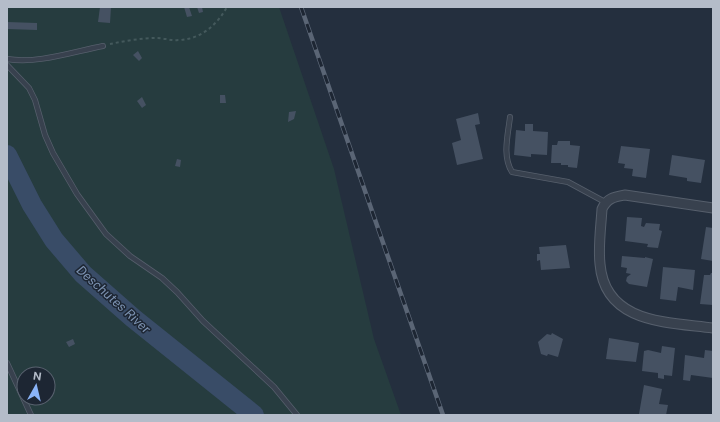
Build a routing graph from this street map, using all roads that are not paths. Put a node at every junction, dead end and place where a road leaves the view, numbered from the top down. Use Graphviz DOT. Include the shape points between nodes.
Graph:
graph roads {
  1 [pos="103,46"];
  2 [pos="7,59"];
  3 [pos="7,66"];
  4 [pos="510,117"];
  5 [pos="605,202"];
  6 [pos="713,208"];
  7 [pos="713,328"];
  8 [pos="7,363"];
  9 [pos="30,415"];
  10 [pos="297,415"];
  1 -- 2 [label="lane" via="34,60"];
  3 -- 10 [label="lane" via="29,88 53,153 77,194 106,234 177,292 203,321 274,387"];
  4 -- 5 [label="lane" via="506,156 512,172 568,182"];
  5 -- 6 [label="street" via="612,197 625,196"];
  5 -- 7 [label="street" via="602,208 599,263 606,289 613,299 624,309 650,319"];
  8 -- 9 [label="lane"];
}
